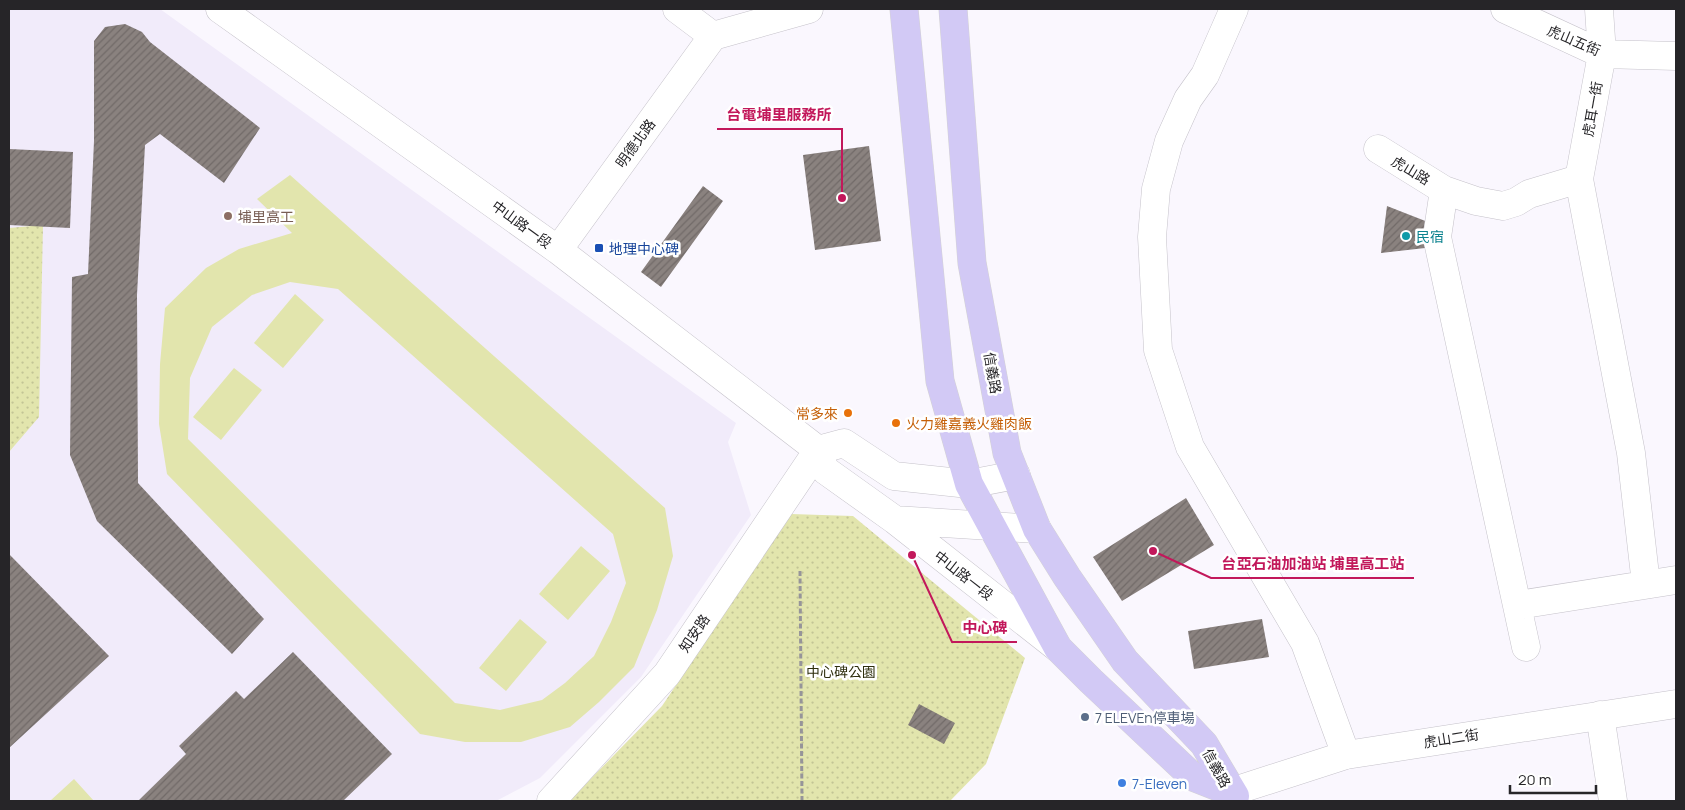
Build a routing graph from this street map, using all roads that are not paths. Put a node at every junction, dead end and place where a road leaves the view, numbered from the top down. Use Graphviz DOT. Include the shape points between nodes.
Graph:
graph roads {
  1 [pos="220,9"];
  2 [pos="677,9"];
  3 [pos="809,9"];
  4 [pos="904,9"];
  5 [pos="953,9"];
  6 [pos="1234,9"];
  7 [pos="1505,9"];
  8 [pos="1600,9"];
  9 [pos="713,36"];
  10 [pos="1602,54"];
  11 [pos="1676,56"];
  12 [pos="1378,149"];
  13 [pos="1579,180"];
  14 [pos="1444,190"];
  15 [pos="558,250"];
  16 [pos="818,450"];
  17 [pos="1016,475"];
  18 [pos="969,484"];
  19 [pos="895,520"];
  20 [pos="992,528"];
  21 [pos="1037,529"];
  22 [pos="1676,580"];
  23 [pos="1646,584"];
  24 [pos="1518,605"];
  25 [pos="1526,647"];
  26 [pos="1058,648"];
  27 [pos="1676,704"];
  28 [pos="1600,715"];
  29 [pos="1346,755"];
  30 [pos="1235,797"];
  31 [pos="552,801"];
  32 [pos="1613,801"];
  1 -- 15 [label="street, 中山路一段"];
  2 -- 9 [label="street"];
  3 -- 9 [label="street"];
  4 -- 18 [label="main road, 信義路" via="940,381"];
  5 -- 17 [label="main road, 信義路" via="972,262 1008,453"];
  6 -- 29 [label="street" via="1205,75 1188,99 1169,141 1156,189 1152,237 1158,350 1190,447 1305,643"];
  7 -- 10 [label="street, 虎山五街"];
  8 -- 10 [label="street, 虎耳一街"];
  9 -- 15 [label="street, 明德北路"];
  10 -- 11 [label="street, 虎山五街"];
  10 -- 13 [label="street, 虎耳一街"];
  12 -- 14 [label="street, 虎山路"];
  13 -- 14 [label="street, 虎山路" via="1529,194 1503,206"];
  13 -- 23 [label="street" via="1631,453"];
  14 -- 24 [label="street" via="1436,237"];
  15 -- 16 [label="street, 中山路一段"];
  16 -- 18 [label="street" via="844,443 894,476"];
  16 -- 19 [label="street, 中山路一段" via="825,470"];
  16 -- 31 [label="street, 知安路" via="667,674"];
  17 -- 18 [label="street"];
  17 -- 21 [label="main road, 信義路"];
  18 -- 20 [label="main road, 信義路"];
  19 -- 20 [label="street"];
  19 -- 26 [label="street, 中山路一段"];
  20 -- 21 [label="street"];
  20 -- 26 [label="main road, 信義路"];
  21 -- 30 [label="main road, 信義路" via="1125,661 1204,744"];
  22 -- 23 [label="street"];
  23 -- 24 [label="street"];
  24 -- 25 [label="street"];
  26 -- 30 [label="main road, 信義路" via="1193,777"];
  27 -- 28 [label="street, 虎山二街"];
  28 -- 29 [label="street, 虎山二街"];
  28 -- 32 [label="street"];
  29 -- 30 [label="street, 虎山二街"];
}
